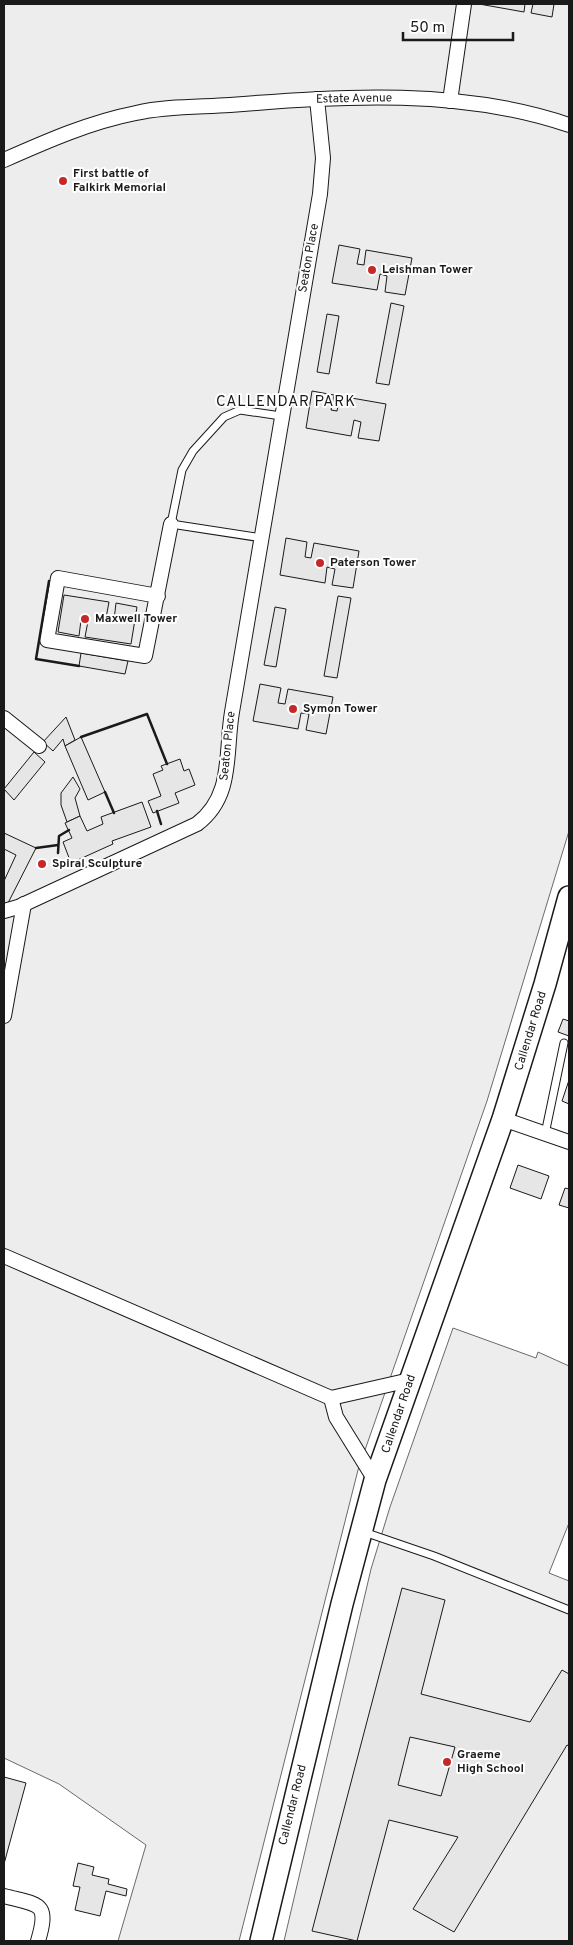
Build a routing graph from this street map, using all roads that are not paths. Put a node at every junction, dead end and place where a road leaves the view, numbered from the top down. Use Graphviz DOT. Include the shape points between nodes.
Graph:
graph roads {
  1 [pos="464,4"];
  2 [pos="316,99"];
  3 [pos="450,101"];
  4 [pos="569,125"];
  5 [pos="4,160"];
  6 [pos="281,416"];
  7 [pos="170,524"];
  8 [pos="262,538"];
  9 [pos="158,596"];
  10 [pos="4,718"];
  11 [pos="39,746"];
  12 [pos="569,897"];
  13 [pos="24,904"];
  14 [pos="4,911"];
  15 [pos="4,1016"];
  16 [pos="564,1043"];
  17 [pos="503,1119"];
  18 [pos="545,1134"];
  19 [pos="569,1142"];
  20 [pos="4,1256"];
  21 [pos="410,1380"];
  22 [pos="330,1398"];
  23 [pos="376,1480"];
  24 [pos="362,1531"];
  25 [pos="569,1610"];
  26 [pos="4,1896"];
  27 [pos="38,1941"];
  28 [pos="260,1941"];
  1 -- 3 [label="street"];
  2 -- 3 [label="street, Estate Avenue"];
  2 -- 5 [label="street, Estate Avenue" via="136,112 70,131"];
  2 -- 6 [label="street, Seaton Place" via="323,158 320,194"];
  3 -- 4 [label="street, Estate Avenue" via="488,106"];
  6 -- 7 [label="lane" via="240,410 224,417 193,451 182,470"];
  6 -- 8 [label="street, Seaton Place"];
  7 -- 8 [label="lane"];
  7 -- 9 [label="street"];
  8 -- 13 [label="street, Seaton Place" via="230,721 228,771 220,798 197,824"];
  9 -- 9 [label="street" via="58,578 47,640 145,656"];
  10 -- 11 [label="street"];
  12 -- 17 [label="main road, Callendar Road"];
  13 -- 14 [label="street, Seaton Place"];
  13 -- 15 [label="street"];
  16 -- 18 [label="lane"];
  17 -- 18 [label="street"];
  17 -- 21 [label="main road, Callendar Road"];
  18 -- 19 [label="street"];
  20 -- 22 [label="street"];
  21 -- 22 [label="street"];
  21 -- 23 [label="main road, Callendar Road"];
  22 -- 23 [label="street" via="336,1417"];
  23 -- 24 [label="main road, Callendar Road"];
  24 -- 25 [label="lane"];
  24 -- 28 [label="main road, Callendar Road"];
  26 -- 27 [label="street" via="37,1905 43,1912"];
}
